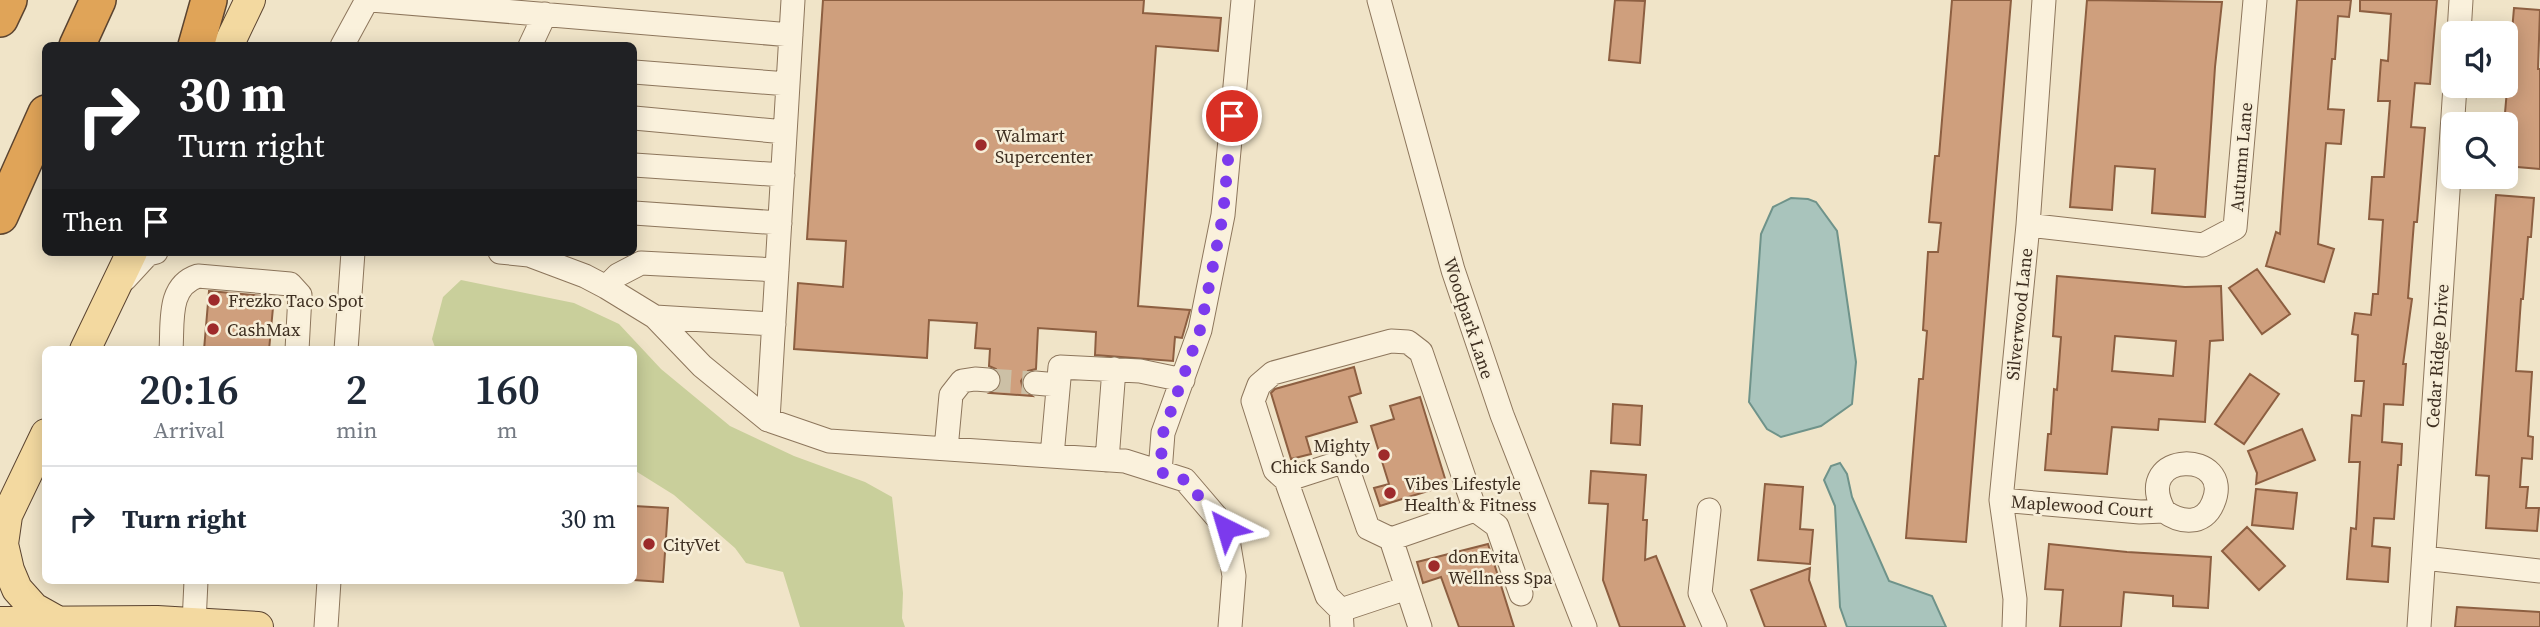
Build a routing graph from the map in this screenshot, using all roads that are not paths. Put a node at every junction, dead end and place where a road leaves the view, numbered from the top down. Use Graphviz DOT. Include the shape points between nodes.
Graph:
graph roads {
  1 [pos="9,0"];
  2 [pos="98,0"];
  3 [pos="209,0"];
  4 [pos="250,0"];
  5 [pos="369,0"];
  6 [pos="793,0"];
  7 [pos="1243,0"];
  8 [pos="1379,0"];
  9 [pos="2044,0"];
  10 [pos="2255,0"];
  11 [pos="2461,0"];
  12 [pos="545,14"];
  13 [pos="0,19"];
  14 [pos="2460,21"];
  15 [pos="791,34"];
  16 [pos="78,42"];
  17 [pos="198,42"];
  18 [pos="230,42"];
  19 [pos="352,42"];
  20 [pos="532,42"];
  21 [pos="637,72"];
  22 [pos="788,85"];
  23 [pos="2454,98"];
  24 [pos="637,118"];
  25 [pos="42,122"];
  26 [pos="785,132"];
  27 [pos="637,165"];
  28 [pos="783,175"];
  29 [pos="637,213"];
  30 [pos="0,216"];
  31 [pos="780,223"];
  32 [pos="2028,225"];
  33 [pos="130,256"];
  34 [pos="146,256"];
  35 [pos="353,256"];
  36 [pos="532,256"];
  37 [pos="777,270"];
  38 [pos="606,287"];
  39 [pos="113,291"];
  40 [pos="655,317"];
  41 [pos="774,324"];
  42 [pos="87,346"];
  43 [pos="171,346"];
  44 [pos="297,346"];
  45 [pos="346,346"];
  46 [pos="1114,369"];
  47 [pos="988,380"];
  48 [pos="1183,380"];
  49 [pos="1035,383"];
  50 [pos="1058,385"];
  51 [pos="768,420"];
  52 [pos="42,442"];
  53 [pos="946,449"];
  54 [pos="1052,456"];
  55 [pos="1107,460"];
  56 [pos="1160,472"];
  57 [pos="1286,480"];
  58 [pos="2001,500"];
  59 [pos="1475,510"];
  60 [pos="1709,510"];
  61 [pos="2164,511"];
  62 [pos="4,523"];
  63 [pos="1391,539"];
  64 [pos="2424,558"];
  65 [pos="2540,570"];
  66 [pos="196,584"];
  67 [pos="329,584"];
  68 [pos="1407,588"];
  69 [pos="1521,594"];
  70 [pos="1342,619"];
  71 [pos="0,622"];
  72 [pos="59,622"];
  73 [pos="194,622"];
  74 [pos="258,627"];
  75 [pos="326,627"];
  76 [pos="1230,627"];
  77 [pos="1420,627"];
  78 [pos="1584,627"];
  79 [pos="1715,627"];
  80 [pos="2014,627"];
  81 [pos="2419,627"];
  1 -- 13 [label="highway"];
  2 -- 16 [label="highway"];
  3 -- 17 [label="highway"];
  4 -- 18 [label="main road"];
  5 -- 12 [label="street"];
  5 -- 19 [label="street"];
  6 -- 15 [label="street"];
  7 -- 48 [label="street" via="1223,215 1200,330"];
  8 -- 78 [label="street, Woodpark Lane" via="1452,270"];
  9 -- 32 [label="street, Silverwood Lane"];
  10 -- 32 [label="street, Autumn Lane" via="2235,228 2203,244"];
  11 -- 14 [label="street"];
  12 -- 15 [label="street"];
  12 -- 20 [label="street"];
  15 -- 22 [label="street"];
  21 -- 22 [label="street"];
  22 -- 26 [label="street"];
  23 -- 64 [label="street, Cedar Ridge Drive"];
  24 -- 26 [label="street"];
  25 -- 30 [label="highway"];
  26 -- 28 [label="street"];
  27 -- 28 [label="street"];
  28 -- 31 [label="street"];
  29 -- 31 [label="street"];
  31 -- 37 [label="street"];
  32 -- 58 [label="street, Silverwood Lane"];
  33 -- 39 [label="main road"];
  34 -- 39 [label="street"];
  35 -- 45 [label="street"];
  36 -- 38 [label="street"];
  37 -- 38 [label="street" via="640,263"];
  37 -- 41 [label="street"];
  38 -- 40 [label="street"];
  39 -- 42 [label="main road"];
  40 -- 41 [label="street"];
  40 -- 51 [label="street" via="702,366"];
  41 -- 51 [label="street"];
  43 -- 44 [label="street" via="175,296 186,280 198,276 290,284 300,295"];
  46 -- 48 [label="street"];
  46 -- 50 [label="street" via="1060,366"];
  46 -- 55 [label="street"];
  47 -- 53 [label="street" via="961,381 951,395"];
  48 -- 56 [label="street" via="1163,433"];
  49 -- 50 [label="street"];
  50 -- 54 [label="street"];
  51 -- 53 [label="street" via="829,441"];
  52 -- 62 [label="main road"];
  53 -- 54 [label="street"];
  54 -- 55 [label="street"];
  55 -- 56 [label="street"];
  56 -- 76 [label="street" via="1185,480 1226,528 1234,576"];
  57 -- 59 [label="street" via="1275,470 1253,401 1259,385 1273,373 1391,341 1408,342 1421,352"];
  57 -- 63 [label="street" via="1345,461 1368,528"];
  57 -- 70 [label="street" via="1327,596"];
  58 -- 61 [label="street, Maplewood Court"];
  58 -- 80 [label="street, Silverwood Lane" via="2015,599"];
  59 -- 63 [label="street"];
  59 -- 69 [label="street" via="1497,526"];
  60 -- 79 [label="street" via="1700,593"];
  62 -- 72 [label="main road" via="3,544 17,589 34,608"];
  63 -- 68 [label="street"];
  64 -- 65 [label="street"];
  64 -- 81 [label="street, Cedar Ridge Drive"];
  66 -- 73 [label="street"];
  67 -- 75 [label="street"];
  68 -- 70 [label="street"];
  68 -- 77 [label="street"];
  71 -- 72 [label="main road"];
  72 -- 73 [label="main road"];
  73 -- 74 [label="main road"];
}
